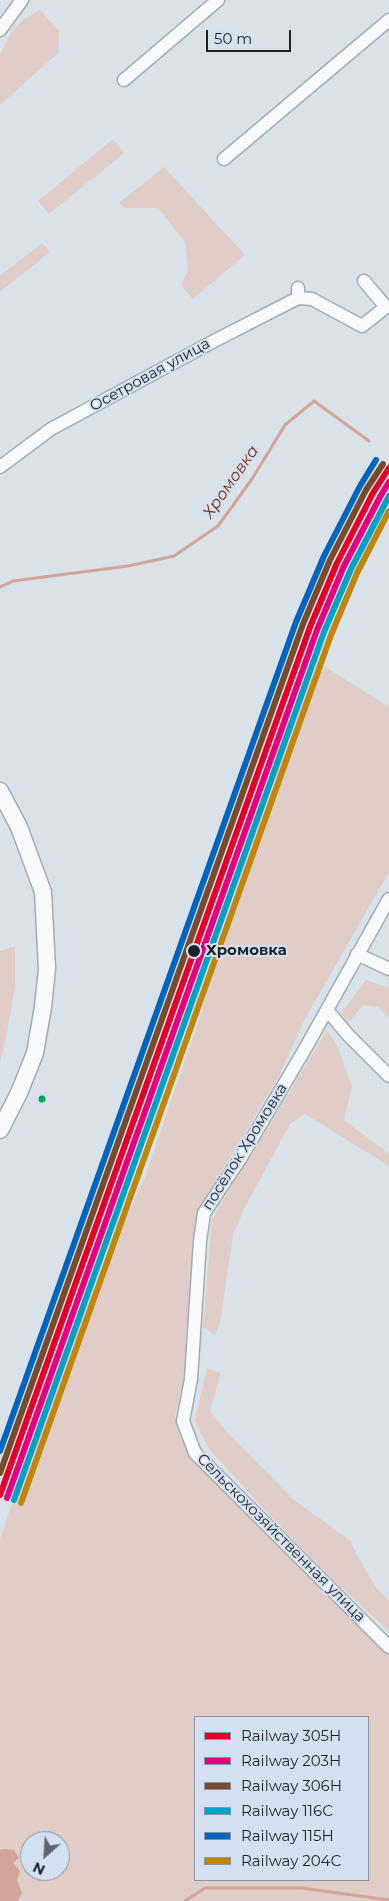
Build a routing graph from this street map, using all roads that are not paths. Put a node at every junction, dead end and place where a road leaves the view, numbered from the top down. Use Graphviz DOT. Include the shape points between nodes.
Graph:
graph roads {
  1 [pos="22,0"];
  2 [pos="218,0"];
  3 [pos="389,20"];
  4 [pos="0,30"];
  5 [pos="124,80"];
  6 [pos="224,159"];
  7 [pos="364,281"];
  8 [pos="0,467"];
  9 [pos="0,791"];
  10 [pos="389,899"];
  11 [pos="357,954"];
  12 [pos="389,969"];
  13 [pos="327,1010"];
  14 [pos="389,1076"];
  15 [pos="0,1130"];
  16 [pos="183,1421"];
  17 [pos="389,1647"];
  1 -- 4 [label="street"];
  2 -- 5 [label="street"];
  3 -- 6 [label="street"];
  7 -- 8 [label="street, Осетровая улица" via="386,307 362,326 298,293 51,429"];
  9 -- 15 [label="main road" via="20,827 43,892 48,969 35,1053"];
  10 -- 11 [label="street, посёлок Хромовка"];
  11 -- 12 [label="street"];
  11 -- 13 [label="street, посёлок Хромовка"];
  13 -- 14 [label="street"];
  13 -- 16 [label="street, посёлок Хромовка" via="240,1159 204,1213 191,1379"];
  16 -- 17 [label="street, Сельскохозяйственная улица" via="195,1453"];
}
